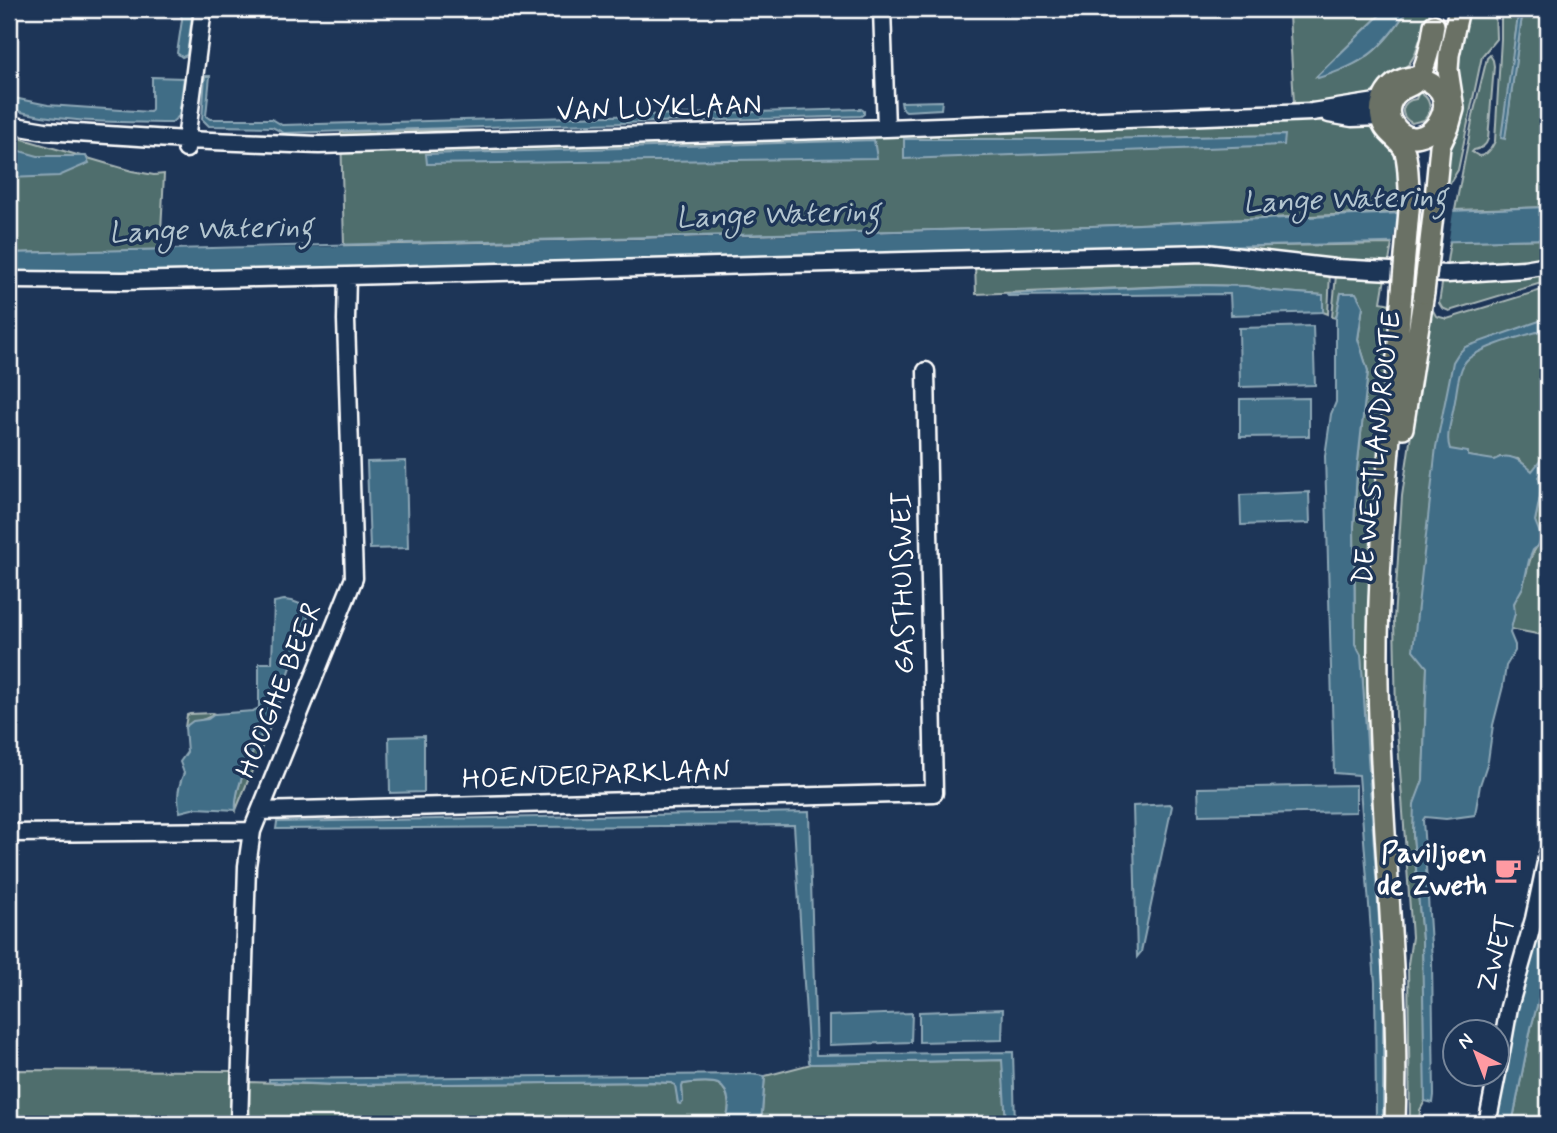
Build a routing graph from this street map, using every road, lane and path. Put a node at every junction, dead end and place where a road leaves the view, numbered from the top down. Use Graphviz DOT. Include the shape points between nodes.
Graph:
graph roads {
  1 [pos="203,9"];
  2 [pos="881,9"];
  3 [pos="1447,14"];
  4 [pos="1420,81"];
  5 [pos="1385,112"];
  6 [pos="9,125"];
  7 [pos="886,128"];
  8 [pos="1428,133"];
  9 [pos="1403,139"];
  10 [pos="186,145"];
  11 [pos="1435,198"];
  12 [pos="1548,265"];
  13 [pos="347,276"];
  14 [pos="9,281"];
  15 [pos="926,371"];
  16 [pos="934,793"];
  17 [pos="260,811"];
  18 [pos="252,831"];
  19 [pos="9,833"];
  20 [pos="1548,853"];
  21 [pos="1507,1018"];
  22 [pos="1494,1088"];
  23 [pos="239,1124"];
  24 [pos="1395,1124"];
  25 [pos="1406,1124"];
  26 [pos="1487,1124"];
  1 -- 10 [label="street"];
  2 -- 7 [label="street"];
  3 -- 4 [label="main road" via="1432,40"];
  3 -- 4 [label="main road" via="1434,80"];
  3 -- 11 [label="main road, DE WESTLANDROUTE" via="1454,109 1440,146"];
  4 -- 5 [label="main road" via="1401,90"];
  4 -- 8 [label="main road" via="1443,99 1443,114"];
  5 -- 7 [label="street, VAN LUYKLAAN" via="1376,102 1312,112"];
  5 -- 9 [label="main road" via="1385,130"];
  6 -- 10 [label="street, VAN LUYKLAAN"];
  7 -- 10 [label="street, VAN LUYKLAAN"];
  8 -- 9 [label="main road"];
  8 -- 11 [label="main road, DE WESTLANDROUTE"];
  9 -- 24 [label="main road, DE WESTLANDROUTE, bridge" via="1410,200 1378,629 1394,972"];
  11 -- 25 [label="main road, DE WESTLANDROUTE, bridge" via="1394,504 1388,606 1405,983"];
  12 -- 13 [label="street" via="1447,274 1335,268 1206,253"];
  13 -- 14 [label="street"];
  13 -- 17 [label="street, HOOGHE BEER" via="354,578"];
  15 -- 16 [label="street, GASTHUISWEI"];
  16 -- 17 [label="street, HOENDERPARKLAAN"];
  17 -- 18 [label="street, HOOGHE BEER"];
  18 -- 19 [label="street"];
  18 -- 23 [label="street, HOOGHE BEER"];
  20 -- 21 [label="street, ZWET"];
  22 -- 26 [label="street, ZWET"];
}
